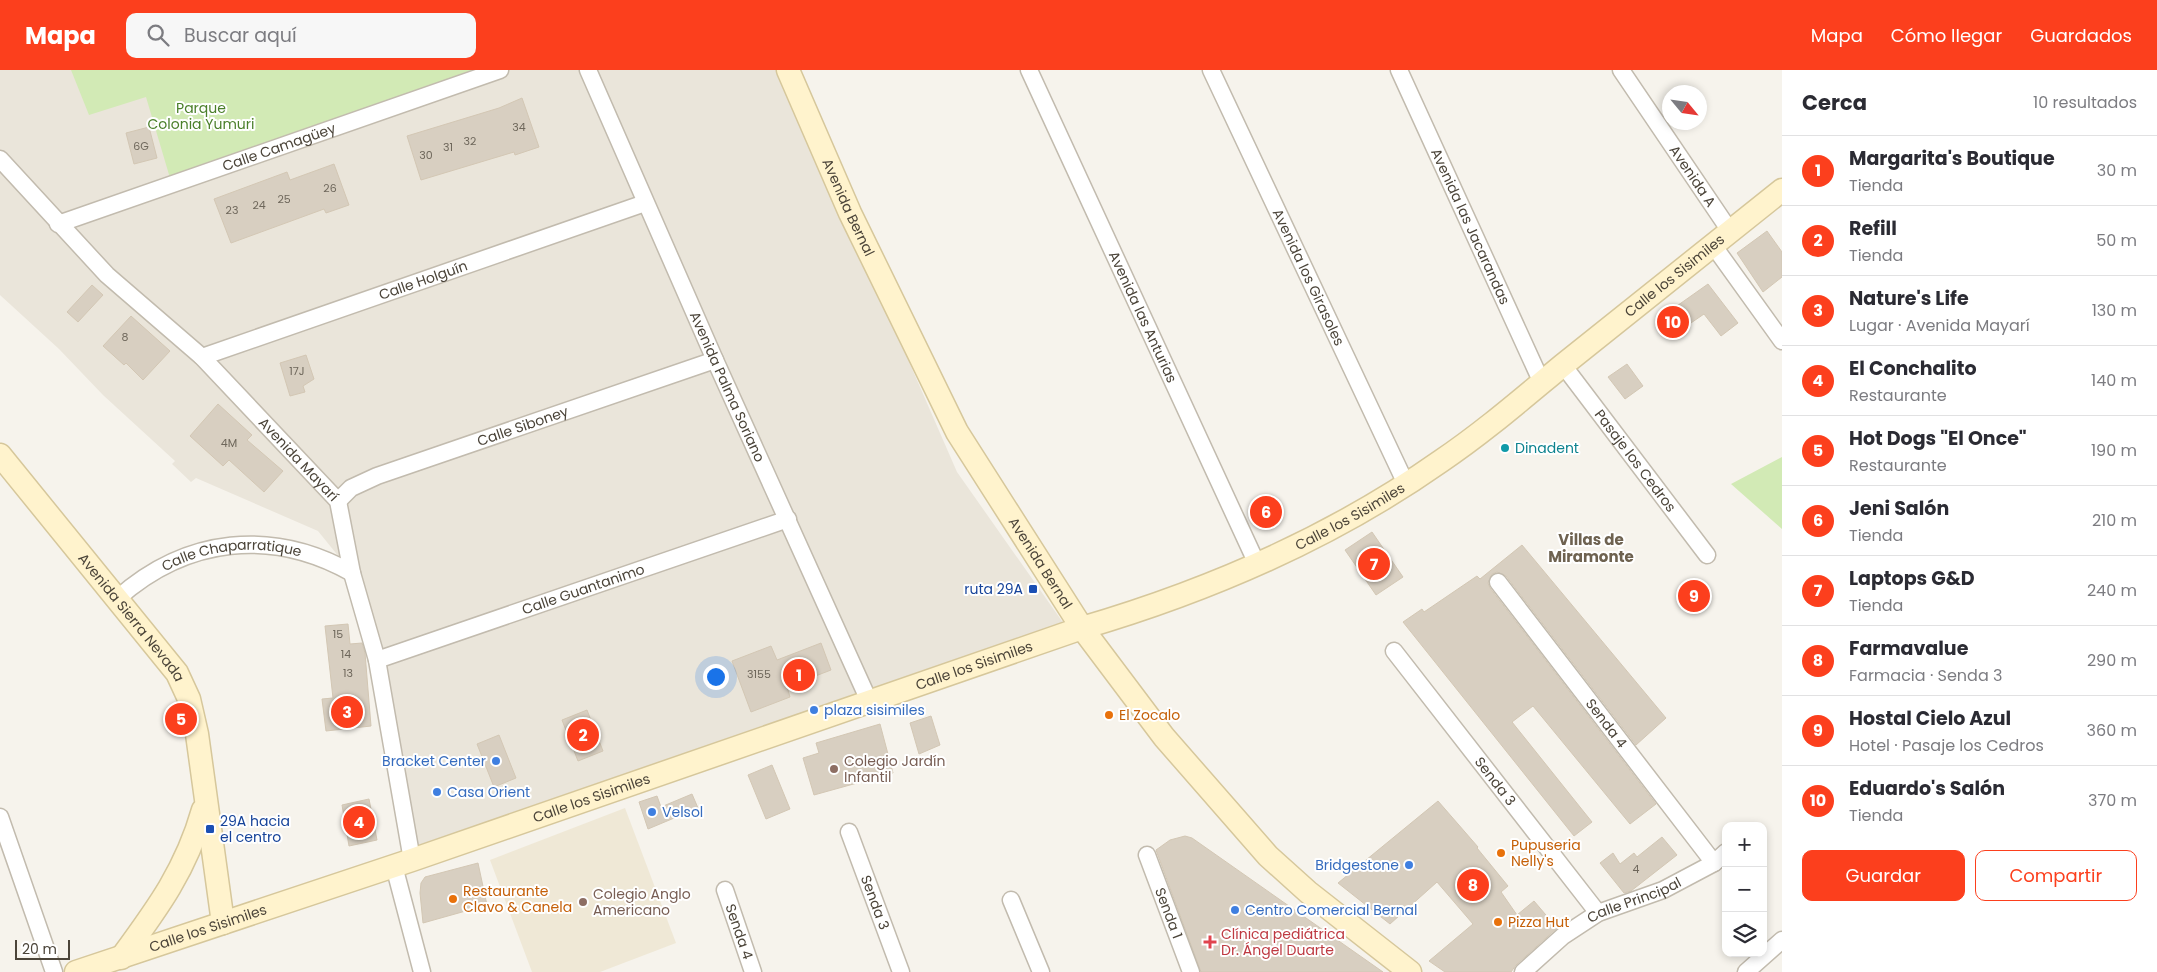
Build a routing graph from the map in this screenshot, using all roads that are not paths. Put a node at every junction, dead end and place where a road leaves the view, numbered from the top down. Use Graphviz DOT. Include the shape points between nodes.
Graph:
graph roads {
  1 [pos="500,70"];
  2 [pos="588,70"];
  3 [pos="788,70"];
  4 [pos="1029,70"];
  5 [pos="1211,70"];
  6 [pos="1399,70"];
  7 [pos="1620,70"];
  8 [pos="0,159"];
  9 [pos="1782,190"];
  10 [pos="645,203"];
  11 [pos="58,224"];
  12 [pos="1730,231"];
  13 [pos="1712,246"];
  14 [pos="1782,341"];
  15 [pos="202,357"];
  16 [pos="714,360"];
  17 [pos="1564,365"];
  18 [pos="1542,383"];
  19 [pos="0,456"];
  20 [pos="1406,484"];
  21 [pos="338,502"];
  22 [pos="788,519"];
  23 [pos="1707,556"];
  24 [pos="1258,564"];
  25 [pos="352,572"];
  26 [pos="1498,582"];
  27 [pos="118,598"];
  28 [pos="1082,628"];
  29 [pos="1394,651"];
  30 [pos="377,660"];
  31 [pos="870,703"];
  32 [pos="205,802"];
  33 [pos="0,817"];
  34 [pos="849,832"];
  35 [pos="1147,855"];
  36 [pos="1720,858"];
  37 [pos="403,863"];
  38 [pos="725,890"];
  39 [pos="1010,900"];
  40 [pos="1598,913"];
  41 [pos="224,923"];
  42 [pos="1782,940"];
  43 [pos="121,958"];
  44 [pos="1408,971"];
  45 [pos="54,972"];
  46 [pos="76,972"];
  47 [pos="422,972"];
  48 [pos="753,972"];
  49 [pos="901,972"];
  50 [pos="1041,972"];
  51 [pos="1191,972"];
  52 [pos="1523,972"];
  53 [pos="1746,972"];
  1 -- 11 [label="street, Calle Camagüey"];
  2 -- 10 [label="street, Avenida Palma Soriano"];
  3 -- 28 [label="main road, Avenida Bernal" via="850,213 957,432"];
  4 -- 24 [label="street, Avenida las Anturias"];
  5 -- 20 [label="street, Avenida los Girasoles"];
  6 -- 18 [label="street, Avenida las Jacarandas"];
  7 -- 12 [label="street, Avenida A"];
  8 -- 11 [label="street, Avenida Mayarí"];
  9 -- 12 [label="main road, Calle los Sisimiles"];
  10 -- 15 [label="street, Calle Holguín"];
  10 -- 16 [label="street, Avenida Palma Soriano"];
  11 -- 15 [label="street, Avenida Mayarí" via="107,275"];
  12 -- 13 [label="main road, Calle los Sisimiles"];
  13 -- 14 [label="street"];
  13 -- 17 [label="main road, Calle los Sisimiles"];
  15 -- 21 [label="street, Avenida Mayarí"];
  16 -- 21 [label="street, Calle Siboney" via="377,476 351,488"];
  16 -- 22 [label="street, Avenida Palma Soriano"];
  17 -- 18 [label="main road, Calle los Sisimiles"];
  17 -- 23 [label="street, Pasaje los Cedros"];
  18 -- 20 [label="main road, Calle los Sisimiles" via="1443,461"];
  19 -- 27 [label="main road, Avenida Sierra Nevada"];
  20 -- 24 [label="main road, Calle los Sisimiles" via="1343,521"];
  21 -- 25 [label="street, Avenida Mayarí"];
  22 -- 30 [label="street, Calle Guantanimo"];
  22 -- 31 [label="street, Avenida Palma Soriano"];
  24 -- 28 [label="main road, Calle los Sisimiles" via="1120,617"];
  25 -- 27 [label="street, Calle Chaparratique" via="330,560 296,549 262,544 227,546 176,560 146,576"];
  25 -- 30 [label="street, Avenida Mayarí"];
  26 -- 36 [label="street, Senda 4"];
  27 -- 32 [label="main road, Avenida Sierra Nevada" via="169,660 184,686 197,734"];
  28 -- 31 [label="main road, Calle los Sisimiles"];
  28 -- 44 [label="main road, Avenida Bernal" via="1175,751 1268,856"];
  29 -- 40 [label="street, Senda 3"];
  30 -- 37 [label="street, Avenida Mayarí"];
  31 -- 37 [label="main road, Calle los Sisimiles"];
  32 -- 41 [label="main road, Avenida Sierra Nevada"];
  32 -- 43 [label="main road" via="196,834 174,882"];
  33 -- 45 [label="street"];
  34 -- 49 [label="street, Senda 3"];
  35 -- 51 [label="street, Senda 1"];
  36 -- 40 [label="street, Calle Principal" via="1663,890"];
  37 -- 41 [label="main road, Calle los Sisimiles"];
  37 -- 47 [label="street, Avenida Mayarí"];
  38 -- 48 [label="street, Senda 4"];
  39 -- 50 [label="street"];
  40 -- 52 [label="street, Calle Principal" via="1563,936"];
  41 -- 43 [label="main road, Calle los Sisimiles"];
  42 -- 53 [label="street"];
  43 -- 46 [label="main road, Calle los Sisimiles"];
}
